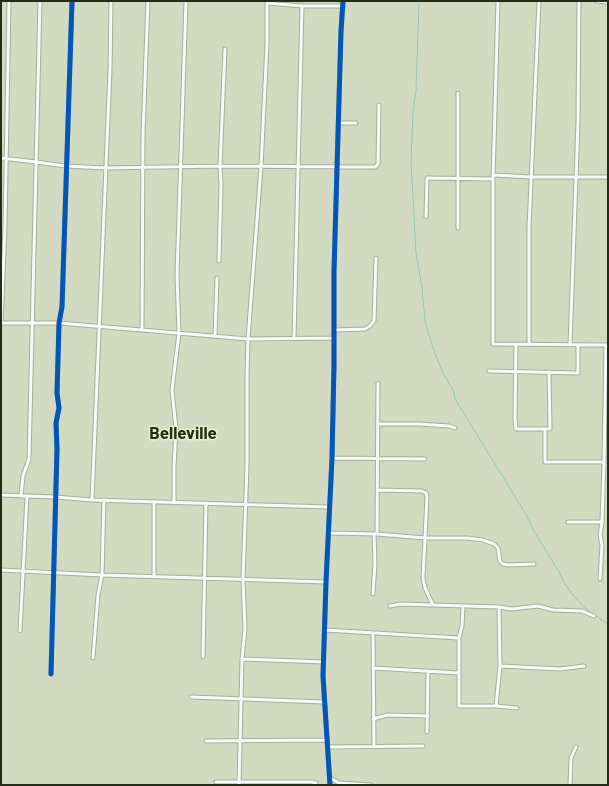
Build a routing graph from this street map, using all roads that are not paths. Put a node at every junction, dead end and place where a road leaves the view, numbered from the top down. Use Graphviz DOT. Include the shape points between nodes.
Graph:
graph roads {
  1 [pos="9,1"];
  2 [pos="40,1"];
  3 [pos="72,1"];
  4 [pos="111,1"];
  5 [pos="148,1"];
  6 [pos="186,1"];
  7 [pos="343,1"];
  8 [pos="498,1"];
  9 [pos="540,1"];
  10 [pos="579,1"];
  11 [pos="596,1"];
  12 [pos="267,2"];
  13 [pos="608,2"];
  14 [pos="302,6"];
  15 [pos="343,6"];
  16 [pos="225,49"];
  17 [pos="458,93"];
  18 [pos="379,105"];
  19 [pos="338,123"];
  20 [pos="356,123"];
  21 [pos="1,158"];
  22 [pos="7,159"];
  23 [pos="36,162"];
  24 [pos="66,166"];
  25 [pos="220,166"];
  26 [pos="298,166"];
  27 [pos="337,166"];
  28 [pos="180,167"];
  29 [pos="261,167"];
  30 [pos="106,168"];
  31 [pos="143,168"];
  32 [pos="493,175"];
  33 [pos="532,177"];
  34 [pos="608,177"];
  35 [pos="458,178"];
  36 [pos="576,178"];
  37 [pos="493,179"];
  38 [pos="426,217"];
  39 [pos="458,228"];
  40 [pos="376,258"];
  41 [pos="218,261"];
  42 [pos="217,278"];
  43 [pos="32,322"];
  44 [pos="60,322"];
  45 [pos="1,324"];
  46 [pos="99,327"];
  47 [pos="142,329"];
  48 [pos="334,330"];
  49 [pos="179,333"];
  50 [pos="215,336"];
  51 [pos="294,338"];
  52 [pos="334,338"];
  53 [pos="248,339"];
  54 [pos="516,344"];
  55 [pos="529,344"];
  56 [pos="570,345"];
  57 [pos="578,345"];
  58 [pos="607,345"];
  59 [pos="489,371"];
  60 [pos="516,372"];
  61 [pos="549,372"];
  62 [pos="378,383"];
  63 [pos="377,424"];
  64 [pos="455,428"];
  65 [pos="545,429"];
  66 [pos="332,458"];
  67 [pos="377,458"];
  68 [pos="425,459"];
  69 [pos="604,462"];
  70 [pos="377,490"];
  71 [pos="604,492"];
  72 [pos="608,492"];
  73 [pos="1,495"];
  74 [pos="22,496"];
  75 [pos="27,496"];
  76 [pos="55,497"];
  77 [pos="92,500"];
  78 [pos="104,500"];
  79 [pos="154,502"];
  80 [pos="174,502"];
  81 [pos="206,503"];
  82 [pos="245,504"];
  83 [pos="329,507"];
  84 [pos="568,522"];
  85 [pos="602,522"];
  86 [pos="328,533"];
  87 [pos="376,534"];
  88 [pos="425,538"];
  89 [pos="534,564"];
  90 [pos="1,570"];
  91 [pos="22,571"];
  92 [pos="53,573"];
  93 [pos="102,575"];
  94 [pos="154,576"];
  95 [pos="205,578"];
  96 [pos="600,579"];
  97 [pos="243,580"];
  98 [pos="326,582"];
  99 [pos="373,594"];
  100 [pos="390,606"];
  101 [pos="433,606"];
  102 [pos="463,606"];
  103 [pos="499,607"];
  104 [pos="594,616"];
  105 [pos="325,630"];
  106 [pos="20,631"];
  107 [pos="373,633"];
  108 [pos="459,638"];
  109 [pos="203,657"];
  110 [pos="93,658"];
  111 [pos="242,659"];
  112 [pos="324,662"];
  113 [pos="500,666"];
  114 [pos="584,666"];
  115 [pos="374,668"];
  116 [pos="428,671"];
  117 [pos="459,673"];
  118 [pos="51,674"];
  119 [pos="191,697"];
  120 [pos="242,699"];
  121 [pos="324,702"];
  122 [pos="496,706"];
  123 [pos="517,708"];
  124 [pos="428,716"];
  125 [pos="373,719"];
  126 [pos="428,732"];
  127 [pos="328,740"];
  128 [pos="206,741"];
  129 [pos="241,742"];
  130 [pos="328,746"];
  131 [pos="374,746"];
  132 [pos="423,746"];
  133 [pos="576,747"];
  134 [pos="330,778"];
  135 [pos="216,782"];
  136 [pos="239,783"];
  137 [pos="316,785"];
  138 [pos="330,785"];
  139 [pos="371,785"];
  140 [pos="570,785"];
  1 -- 22 [label="street"];
  2 -- 23 [label="street"];
  3 -- 24 [label="street"];
  4 -- 30 [label="street"];
  5 -- 31 [label="street"];
  6 -- 28 [label="street" via="184,116"];
  7 -- 15 [label="street"];
  8 -- 32 [label="street"];
  9 -- 33 [label="street"];
  10 -- 36 [label="street"];
  11 -- 13 [label="street"];
  12 -- 14 [label="street"];
  12 -- 29 [label="street"];
  14 -- 15 [label="street"];
  14 -- 26 [label="street"];
  15 -- 19 [label="street"];
  16 -- 25 [label="street"];
  17 -- 35 [label="street"];
  18 -- 27 [label="street" via="376,167"];
  19 -- 20 [label="street"];
  19 -- 27 [label="street"];
  21 -- 22 [label="street"];
  22 -- 23 [label="street"];
  22 -- 45 [label="street"];
  23 -- 24 [label="street"];
  23 -- 43 [label="street"];
  24 -- 30 [label="street"];
  24 -- 44 [label="street"];
  25 -- 28 [label="street"];
  25 -- 29 [label="street"];
  25 -- 41 [label="street"];
  26 -- 27 [label="street"];
  26 -- 29 [label="street"];
  26 -- 51 [label="street"];
  27 -- 48 [label="street"];
  28 -- 31 [label="street"];
  28 -- 49 [label="street" via="177,275"];
  29 -- 53 [label="street"];
  30 -- 31 [label="street"];
  30 -- 46 [label="street"];
  31 -- 47 [label="street"];
  32 -- 33 [label="street"];
  32 -- 37 [label="street"];
  33 -- 36 [label="street"];
  33 -- 55 [label="street" via="529,228"];
  34 -- 36 [label="street"];
  35 -- 37 [label="street"];
  35 -- 38 [label="street" via="427,178"];
  35 -- 39 [label="street"];
  36 -- 56 [label="street"];
  37 -- 54 [label="street" via="493,344"];
  40 -- 48 [label="street" via="374,321 365,329"];
  42 -- 50 [label="street"];
  43 -- 44 [label="street"];
  43 -- 45 [label="street"];
  43 -- 74 [label="street" via="28,459"];
  44 -- 46 [label="street"];
  44 -- 76 [label="street"];
  46 -- 47 [label="street"];
  46 -- 77 [label="street"];
  47 -- 49 [label="street"];
  48 -- 52 [label="street"];
  49 -- 50 [label="street"];
  49 -- 80 [label="street" via="172,390 176,429"];
  50 -- 53 [label="street"];
  51 -- 52 [label="street"];
  51 -- 53 [label="street"];
  52 -- 66 [label="street"];
  53 -- 82 [label="street"];
  54 -- 55 [label="street"];
  54 -- 60 [label="street"];
  55 -- 56 [label="street"];
  56 -- 57 [label="street"];
  57 -- 58 [label="street"];
  57 -- 61 [label="street" via="578,373"];
  58 -- 69 [label="street"];
  59 -- 60 [label="street"];
  60 -- 61 [label="street"];
  60 -- 65 [label="street" via="516,428"];
  61 -- 65 [label="street" via="550,429"];
  62 -- 63 [label="street"];
  63 -- 64 [label="street" via="419,424"];
  63 -- 67 [label="street"];
  65 -- 69 [label="street" via="545,462"];
  66 -- 67 [label="street"];
  66 -- 83 [label="street"];
  67 -- 68 [label="street"];
  67 -- 70 [label="street"];
  69 -- 71 [label="street"];
  70 -- 87 [label="street"];
  70 -- 88 [label="street" via="426,493"];
  71 -- 72 [label="street"];
  71 -- 85 [label="street"];
  73 -- 74 [label="street"];
  74 -- 75 [label="street"];
  75 -- 76 [label="street"];
  75 -- 91 [label="street"];
  76 -- 77 [label="street"];
  76 -- 92 [label="street"];
  77 -- 78 [label="street"];
  78 -- 79 [label="street"];
  78 -- 93 [label="street"];
  79 -- 80 [label="street"];
  79 -- 94 [label="street"];
  80 -- 81 [label="street"];
  81 -- 82 [label="street"];
  81 -- 95 [label="street"];
  82 -- 83 [label="street"];
  82 -- 97 [label="street"];
  83 -- 86 [label="street"];
  84 -- 85 [label="street"];
  85 -- 96 [label="street"];
  86 -- 87 [label="street"];
  86 -- 98 [label="street"];
  87 -- 88 [label="street"];
  87 -- 99 [label="street"];
  88 -- 89 [label="street" via="483,540 498,548 503,564"];
  88 -- 101 [label="street" via="423,578"];
  90 -- 91 [label="street"];
  91 -- 92 [label="street"];
  91 -- 106 [label="street"];
  92 -- 93 [label="street"];
  92 -- 118 [label="street"];
  93 -- 94 [label="street"];
  93 -- 110 [label="street"];
  94 -- 95 [label="street"];
  95 -- 97 [label="street"];
  95 -- 109 [label="street"];
  97 -- 98 [label="street"];
  97 -- 111 [label="street" via="245,629"];
  98 -- 105 [label="street"];
  100 -- 101 [label="street"];
  101 -- 102 [label="street"];
  102 -- 103 [label="street"];
  102 -- 108 [label="street"];
  103 -- 104 [label="street" via="512,609 538,606"];
  103 -- 113 [label="street"];
  105 -- 107 [label="street"];
  105 -- 112 [label="street"];
  107 -- 108 [label="street"];
  107 -- 115 [label="street"];
  108 -- 117 [label="street"];
  111 -- 112 [label="street"];
  111 -- 120 [label="street"];
  112 -- 121 [label="street"];
  113 -- 114 [label="street" via="560,669"];
  113 -- 122 [label="street"];
  115 -- 116 [label="street"];
  115 -- 125 [label="street"];
  116 -- 117 [label="street"];
  116 -- 124 [label="street"];
  117 -- 122 [label="street" via="459,706"];
  119 -- 120 [label="street"];
  120 -- 121 [label="street"];
  120 -- 129 [label="street"];
  121 -- 127 [label="street"];
  122 -- 123 [label="street"];
  124 -- 125 [label="street" via="387,715"];
  124 -- 126 [label="street"];
  125 -- 131 [label="street"];
  127 -- 129 [label="street"];
  127 -- 130 [label="street"];
  128 -- 129 [label="street"];
  129 -- 136 [label="street"];
  130 -- 131 [label="street"];
  130 -- 134 [label="street"];
  131 -- 132 [label="street"];
  133 -- 140 [label="street" via="571,758"];
  134 -- 138 [label="street"];
  134 -- 139 [label="street" via="339,783"];
  135 -- 136 [label="street"];
  136 -- 137 [label="street" via="312,782"];
}
